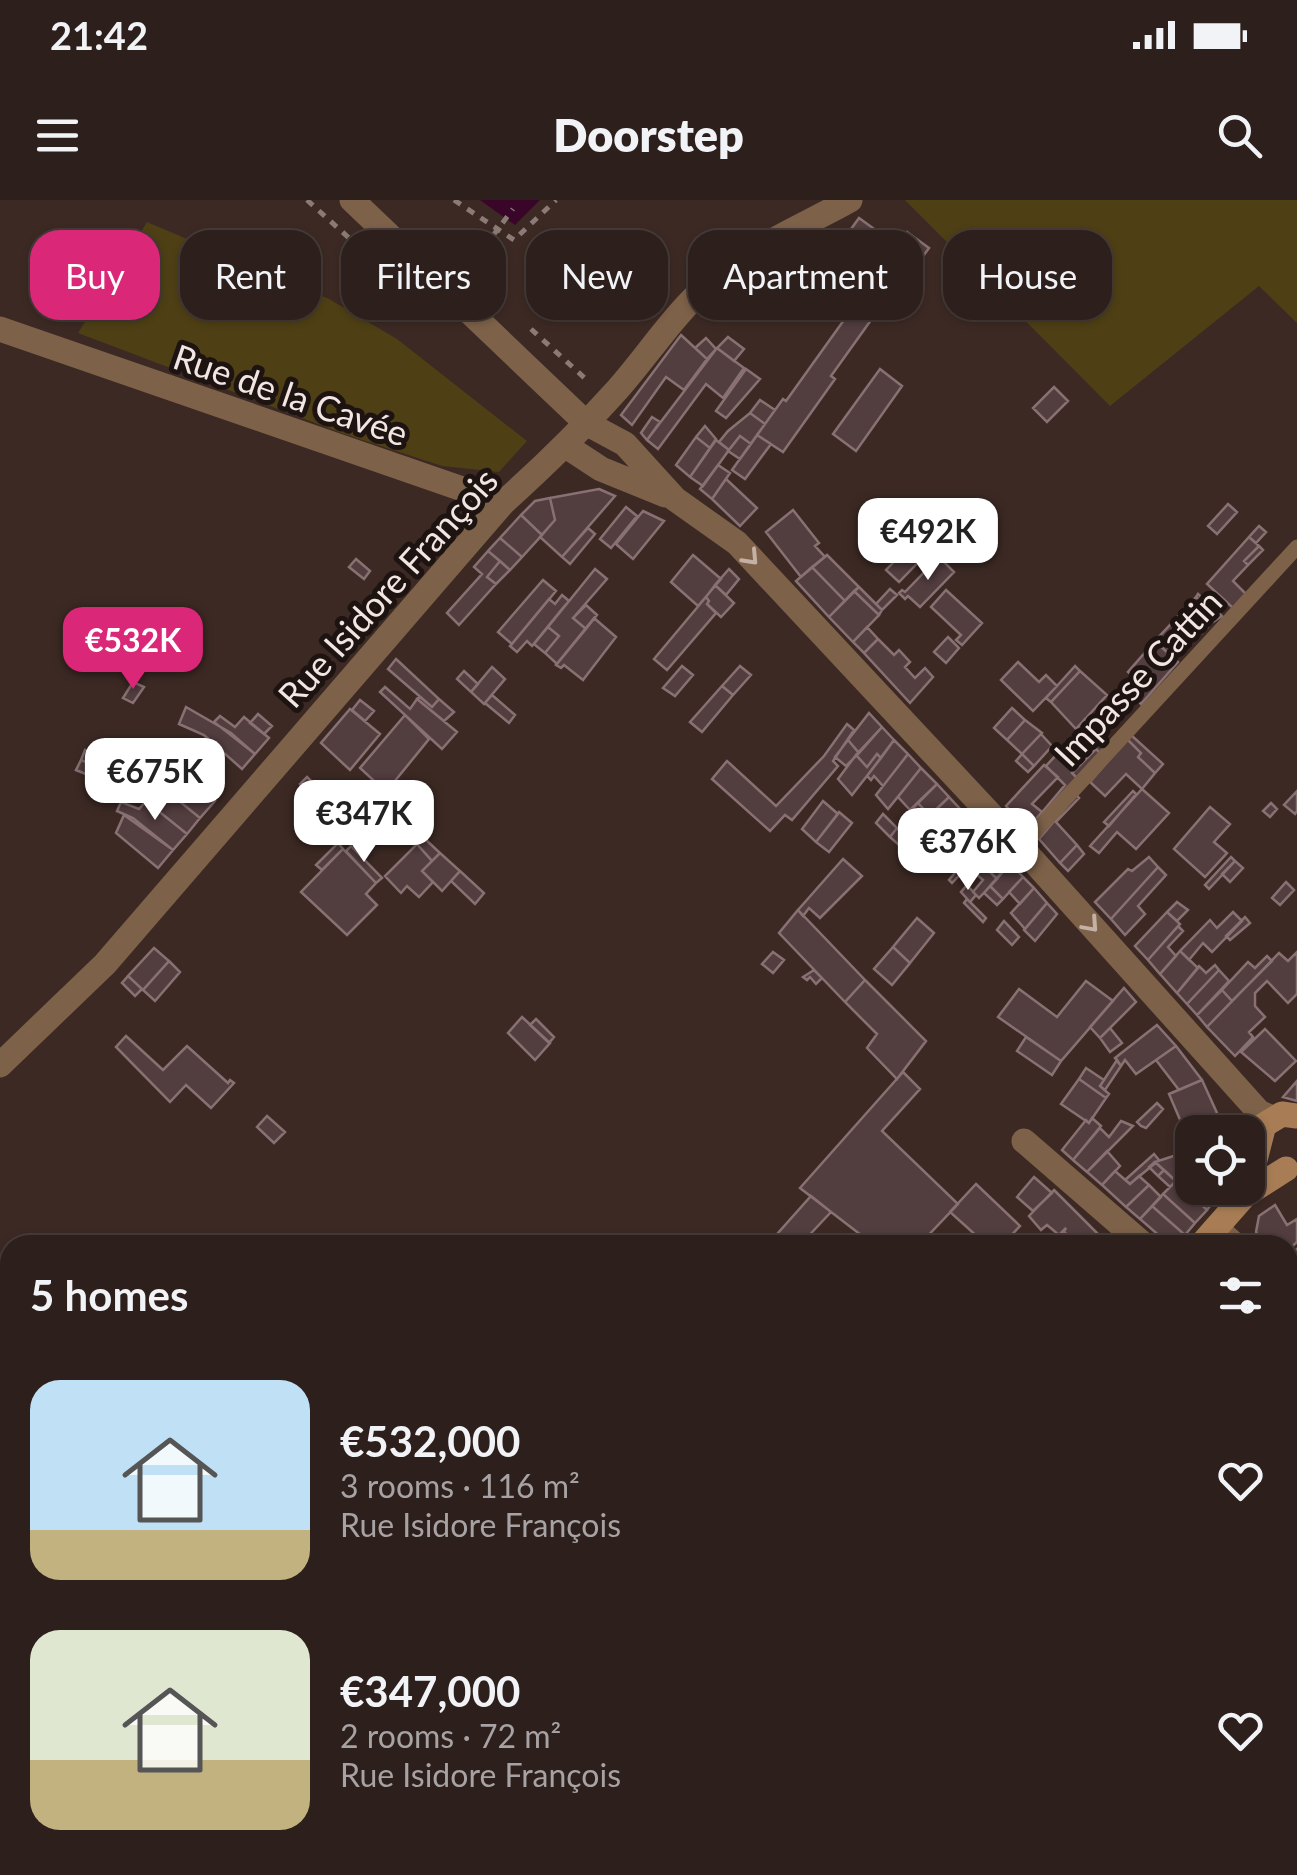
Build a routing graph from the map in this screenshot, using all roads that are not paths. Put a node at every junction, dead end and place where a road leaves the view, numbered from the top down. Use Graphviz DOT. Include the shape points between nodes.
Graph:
graph roads {
  1 [pos="352,200"];
  2 [pos="850,200"];
  3 [pos="0,329"];
  4 [pos="586,423"];
  5 [pos="566,446"];
  6 [pos="674,499"];
  7 [pos="504,503"];
  8 [pos="1297,547"];
  9 [pos="1020,847"];
  10 [pos="0,1065"];
  11 [pos="1284,1117"];
  12 [pos="1024,1140"];
  13 [pos="1265,1155"];
  14 [pos="1291,1168"];
  15 [pos="1265,1181"];
  16 [pos="1237,1205"];
  17 [pos="1133,1235"];
  18 [pos="1219,1235"];
  1 -- 4 [label="street"];
  2 -- 4 [label="street, Rue Isidore François" via="713,280"];
  3 -- 7 [label="street, Rue de la Cavée"];
  4 -- 5 [label="street, Rue Isidore François"];
  4 -- 6 [label="street" via="625,444"];
  5 -- 6 [label="street" via="601,469"];
  5 -- 7 [label="street, Rue Isidore François"];
  6 -- 9 [label="street, one-way" via="737,543"];
  7 -- 10 [label="street, Rue Isidore François" via="104,964"];
  8 -- 9 [label="lane, Impasse Cattin"];
  9 -- 11 [label="street, one-way" via="1258,1112"];
  12 -- 17 [label="street"];
  13 -- 14 [label="street"];
  14 -- 15 [label="street"];
  16 -- 18 [label="street"];
}
